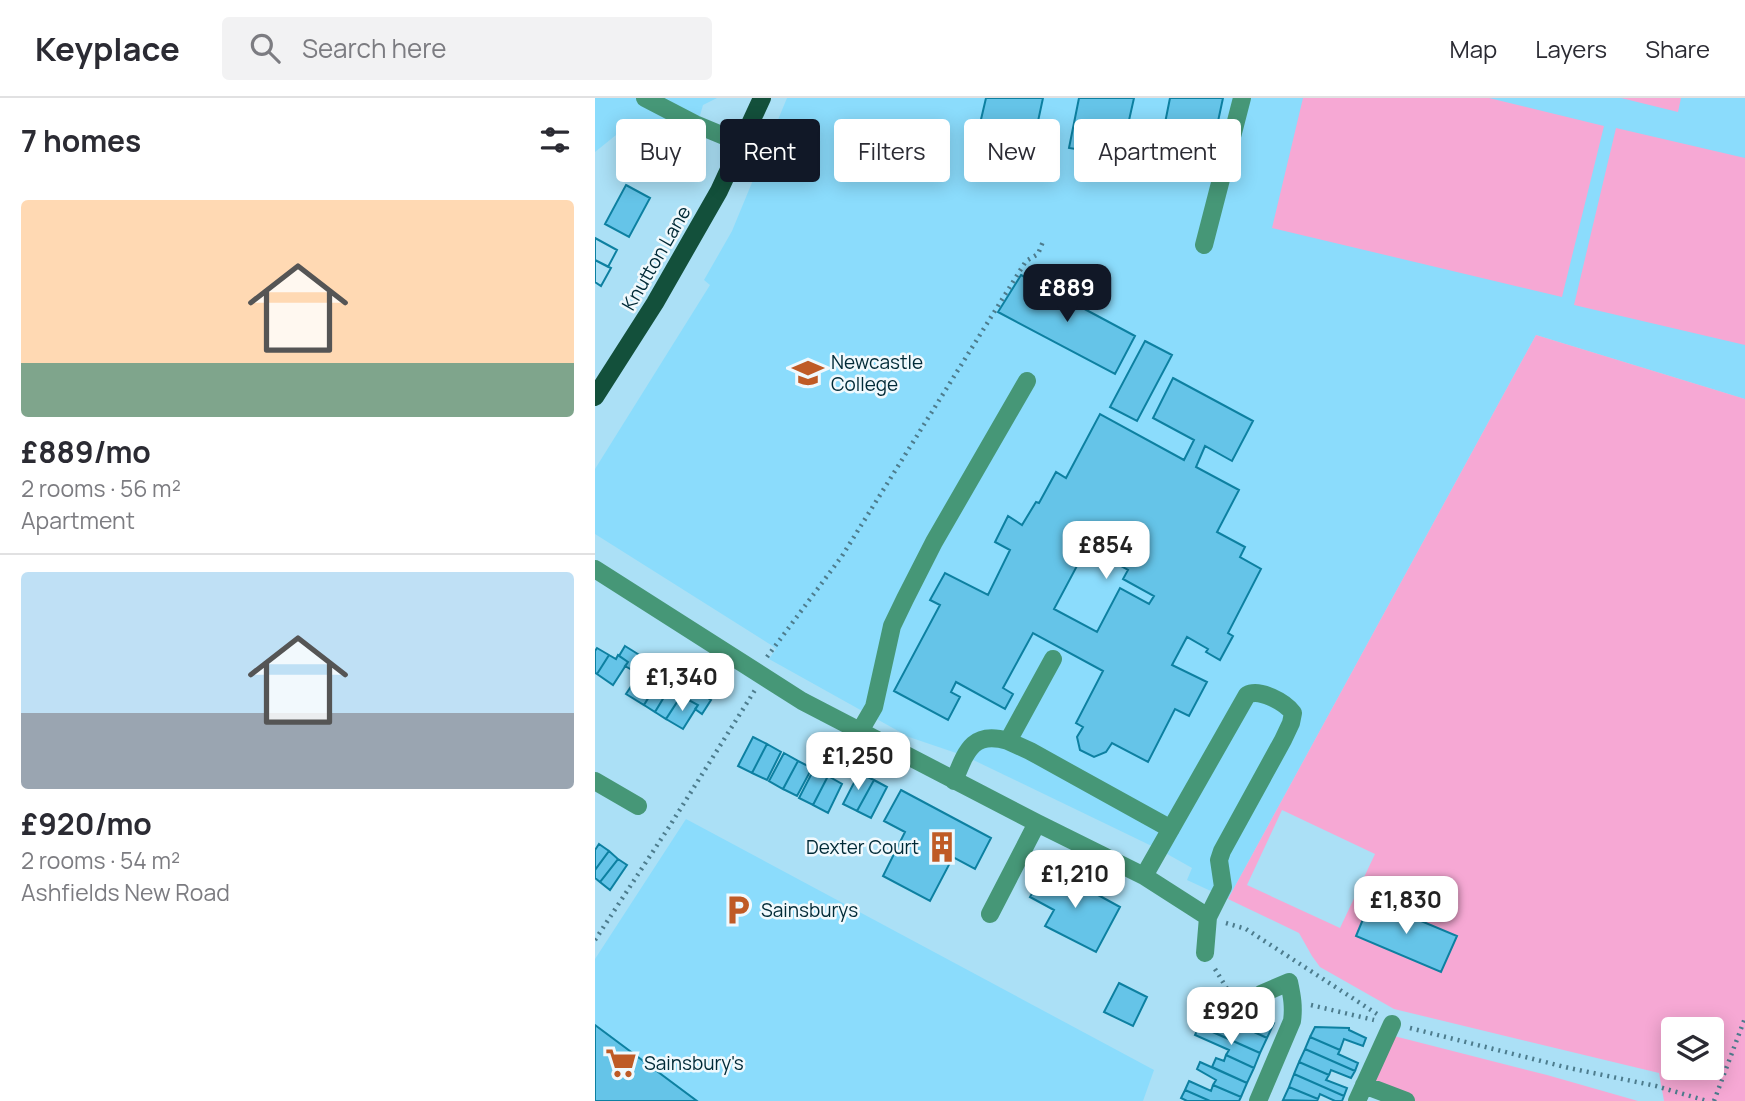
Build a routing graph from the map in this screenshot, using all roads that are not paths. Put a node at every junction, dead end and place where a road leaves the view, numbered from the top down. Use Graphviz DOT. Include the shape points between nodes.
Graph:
graph roads {
  1 [pos="645,98"];
  2 [pos="762,98"];
  3 [pos="1242,98"];
  4 [pos="752,119"];
  5 [pos="720,134"];
  6 [pos="723,182"];
  7 [pos="1204,245"];
  8 [pos="1027,382"];
  9 [pos="595,397"];
  10 [pos="595,569"];
  11 [pos="1053,659"];
  12 [pos="860,731"];
  13 [pos="1008,741"];
  14 [pos="595,781"];
  15 [pos="954,781"];
  16 [pos="638,806"];
  17 [pos="1037,823"];
  18 [pos="1171,829"];
  19 [pos="1144,876"];
  20 [pos="990,915"];
  21 [pos="1208,917"];
  22 [pos="1205,953"];
  23 [pos="1261,994"];
  24 [pos="1392,1024"];
  25 [pos="1360,1093"];
  26 [pos="1258,1101"];
  27 [pos="1406,1101"];
  1 -- 5 [label="street"];
  2 -- 4 [label="main road, Knutton Lane"];
  3 -- 7 [label="street"];
  6 -- 9 [label="main road, Knutton Lane"];
  8 -- 12 [label="street" via="934,542 892,626 874,707"];
  10 -- 12 [label="street" via="803,701"];
  11 -- 13 [label="street"];
  12 -- 15 [label="street"];
  13 -- 15 [label="street" via="983,738 965,756"];
  13 -- 18 [label="street"];
  14 -- 16 [label="street"];
  15 -- 17 [label="street"];
  17 -- 19 [label="street"];
  17 -- 20 [label="street"];
  18 -- 19 [label="street"];
  18 -- 21 [label="street" via="1247,695 1256,691 1290,708 1291,723 1283,740 1222,851 1223,887"];
  19 -- 21 [label="street"];
  21 -- 22 [label="street"];
  23 -- 26 [label="street" via="1289,982 1293,1021"];
  24 -- 25 [label="street"];
  25 -- 27 [label="street"];
}
